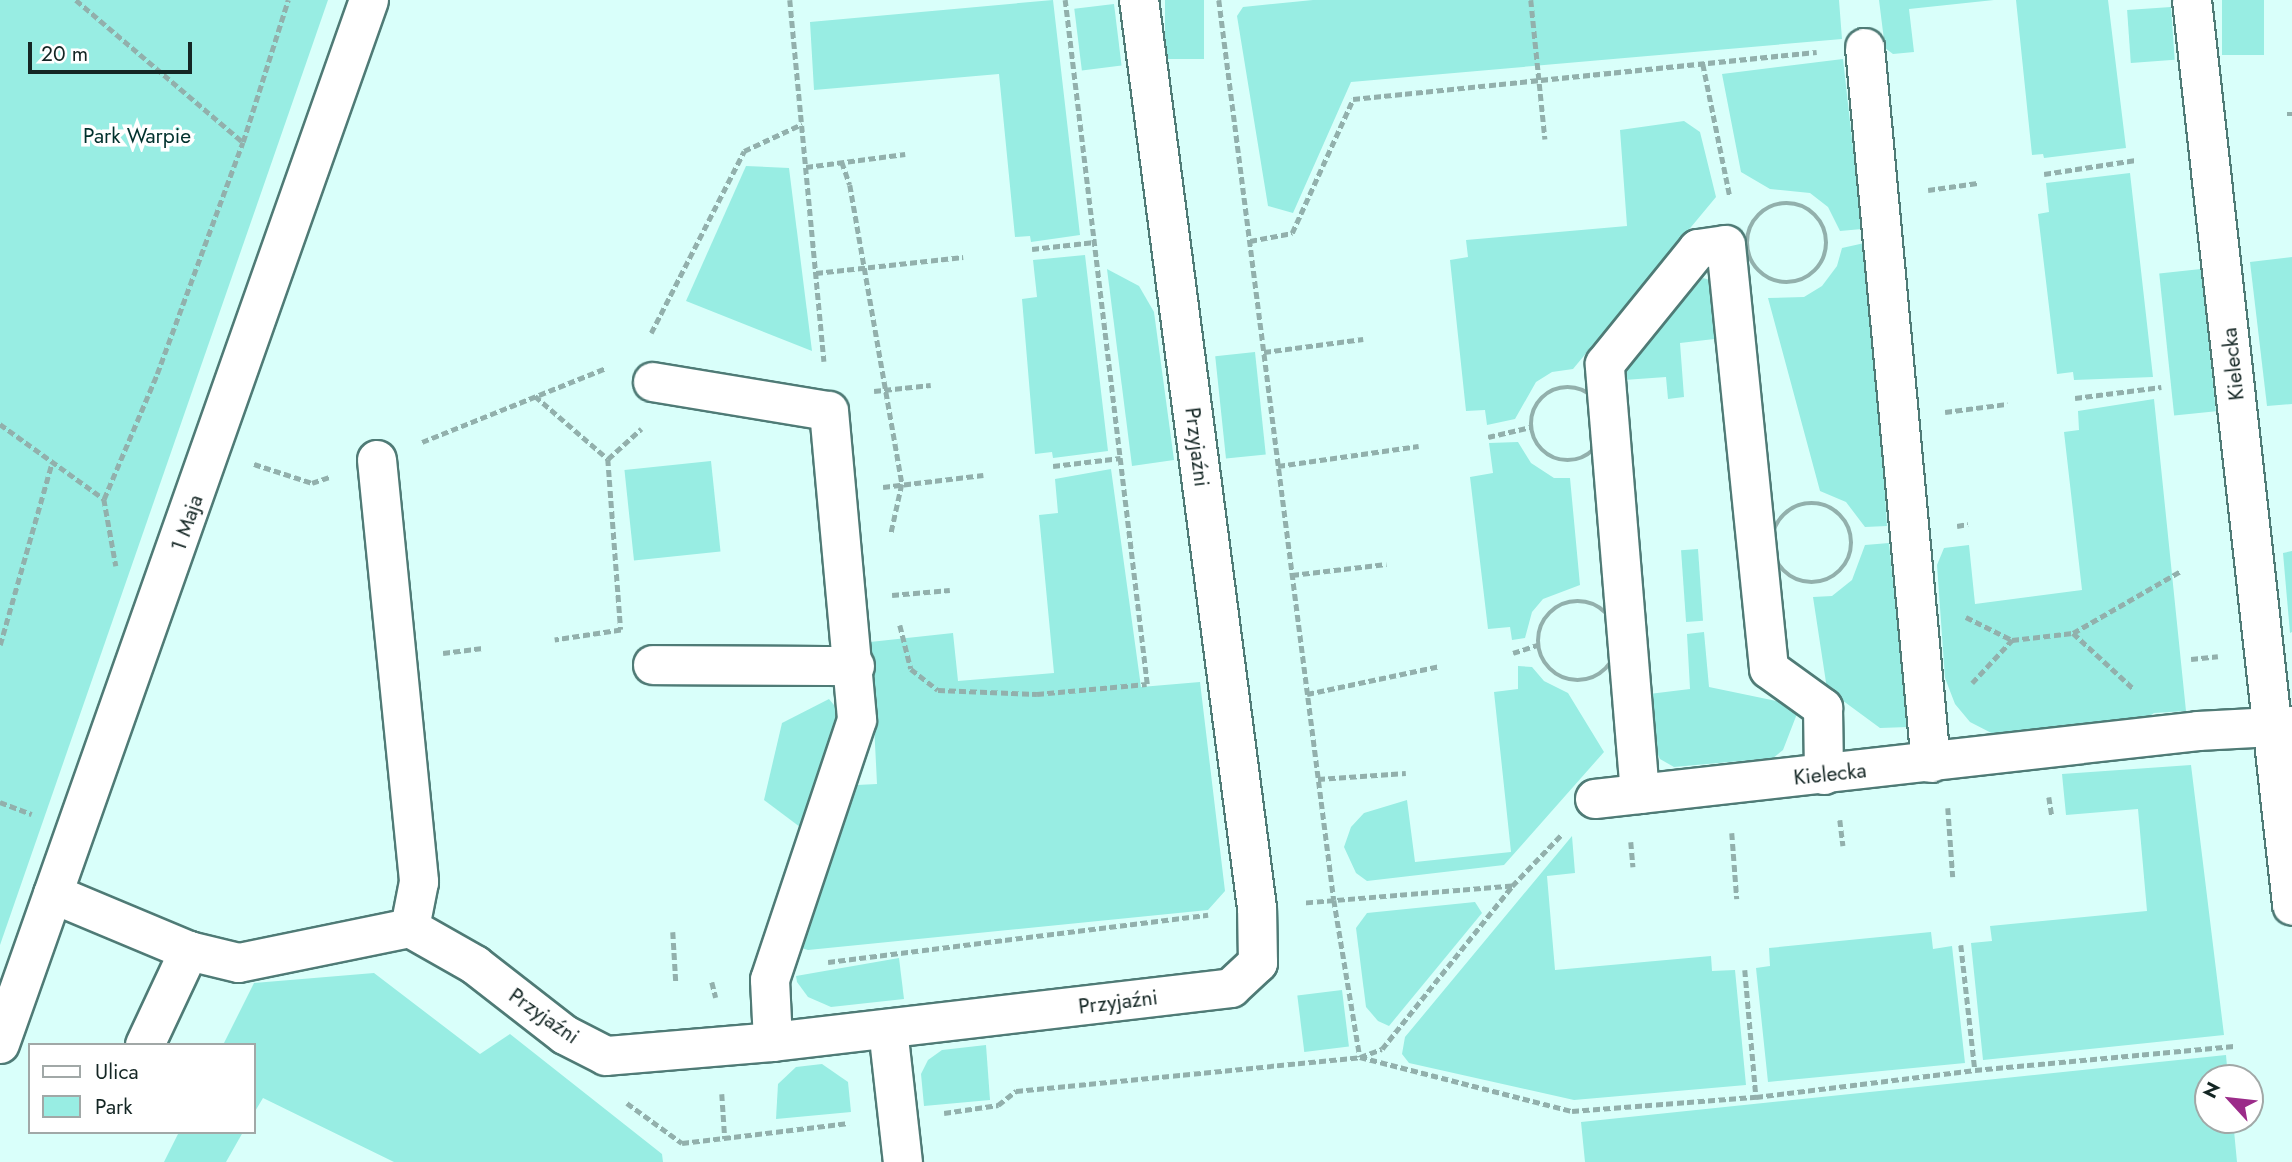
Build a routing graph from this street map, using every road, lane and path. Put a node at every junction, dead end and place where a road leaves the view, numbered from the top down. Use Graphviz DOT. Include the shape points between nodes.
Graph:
graph roads {
  1 [pos="76,0"];
  2 [pos="288,0"];
  3 [pos="369,0"];
  4 [pos="790,0"];
  5 [pos="1065,0"];
  6 [pos="1139,0"];
  7 [pos="1219,0"];
  8 [pos="1531,0"];
  9 [pos="2192,0"];
  10 [pos="1865,48"];
  11 [pos="1804,54"];
  12 [pos="1703,64"];
  13 [pos="1539,80"];
  14 [pos="802,124"];
  15 [pos="1545,139"];
  16 [pos="243,142"];
  17 [pos="905,154"];
  18 [pos="2136,160"];
  19 [pos="842,162"];
  20 [pos="806,167"];
  21 [pos="2044,174"];
  22 [pos="1250,241"];
  23 [pos="1095,242"];
  24 [pos="1736,245"];
  25 [pos="1031,249"];
  26 [pos="963,257"];
  27 [pos="865,268"];
  28 [pos="816,273"];
  29 [pos="1363,339"];
  30 [pos="646,343"];
  31 [pos="1264,352"];
  32 [pos="617,364"];
  33 [pos="653,382"];
  34 [pos="930,385"];
  35 [pos="2161,387"];
  36 [pos="886,390"];
  37 [pos="535,396"];
  38 [pos="2075,398"];
  39 [pos="828,404"];
  40 [pos="2007,404"];
  41 [pos="1899,417"];
  42 [pos="0,424"];
  43 [pos="1531,427"];
  44 [pos="1488,437"];
  45 [pos="1419,446"];
  46 [pos="1121,458"];
  47 [pos="377,460"];
  48 [pos="250,462"];
  49 [pos="52,463"];
  50 [pos="1053,466"];
  51 [pos="1278,466"];
  52 [pos="982,474"];
  53 [pos="902,484"];
  54 [pos="836,492"];
  55 [pos="888,547"];
  56 [pos="1772,547"];
  57 [pos="1386,564"];
  58 [pos="2181,571"];
  59 [pos="1292,575"];
  60 [pos="950,590"];
  61 [pos="1915,591"];
  62 [pos="893,595"];
  63 [pos="846,599"];
  64 [pos="896,607"];
  65 [pos="899,620"];
  66 [pos="2073,633"];
  67 [pos="555,640"];
  68 [pos="0,645"];
  69 [pos="1538,645"];
  70 [pos="1513,653"];
  71 [pos="653,665"];
  72 [pos="855,666"];
  73 [pos="1440,666"];
  74 [pos="2138,693"];
  75 [pos="1307,694"];
  76 [pos="2283,727"];
  77 [pos="1931,763"];
  78 [pos="1406,773"];
  79 [pos="1824,775"];
  80 [pos="1318,779"];
  81 [pos="1728,785"];
  82 [pos="1640,794"];
  83 [pos="1595,799"];
  84 [pos="0,803"];
  85 [pos="39,816"];
  86 [pos="1953,877"];
  87 [pos="1511,886"];
  88 [pos="53,894"];
  89 [pos="1737,899"];
  90 [pos="1334,900"];
  91 [pos="2292,905"];
  92 [pos="1257,908"];
  93 [pos="410,928"];
  94 [pos="673,932"];
  95 [pos="1961,945"];
  96 [pos="190,951"];
  97 [pos="1745,970"];
  98 [pos="770,980"];
  99 [pos="676,982"];
  100 [pos="888,1029"];
  101 [pos="773,1042"];
  102 [pos="146,1043"];
  103 [pos="0,1044"];
  104 [pos="2234,1046"];
  105 [pos="606,1056"];
  106 [pos="1360,1057"];
  107 [pos="1975,1070"];
  108 [pos="1756,1097"];
  109 [pos="897,1117"];
  110 [pos="903,1162"];
  1 -- 16 [label="path"];
  2 -- 16 [label="path"];
  3 -- 88 [label="street, 1 Maja"];
  4 -- 14 [label="path"];
  5 -- 23 [label="path"];
  6 -- 92 [label="street, Przyjaźni"];
  7 -- 22 [label="path"];
  8 -- 13 [label="path"];
  9 -- 76 [label="street, Kielecka"];
  10 -- 41 [label="street"];
  11 -- 12 [label="path"];
  12 -- 13 [label="path"];
  12 -- 24 [label="path"];
  13 -- 15 [label="path"];
  13 -- 22 [label="path" via="1353,99 1292,233"];
  14 -- 20 [label="path"];
  14 -- 30 [label="path" via="744,151"];
  16 -- 49 [label="path" via="157,374 104,499"];
  17 -- 19 [label="path"];
  18 -- 21 [label="path"];
  19 -- 20 [label="path"];
  19 -- 27 [label="path"];
  20 -- 28 [label="path"];
  22 -- 31 [label="path"];
  23 -- 25 [label="path"];
  23 -- 46 [label="path"];
  24 -- 24 [label="path" via="1761,274 1790,283 1818,268 1827,239 1812,211 1783,203 1756,217"];
  24 -- 79 [label="street" via="1769,669 1822,708"];
  24 -- 82 [label="street" via="1698,248 1605,364"];
  26 -- 27 [label="path"];
  27 -- 28 [label="path"];
  27 -- 36 [label="path"];
  28 -- 39 [label="path"];
  29 -- 31 [label="path"];
  31 -- 51 [label="path"];
  32 -- 37 [label="path"];
  33 -- 39 [label="street"];
  34 -- 36 [label="path"];
  35 -- 38 [label="path"];
  36 -- 39 [label="path"];
  36 -- 53 [label="path"];
  37 -- 47 [label="path"];
  37 -- 67 [label="path" via="608,459 621,630"];
  39 -- 54 [label="street"];
  40 -- 41 [label="path"];
  41 -- 61 [label="street"];
  42 -- 49 [label="path"];
  43 -- 44 [label="path"];
  45 -- 51 [label="path"];
  46 -- 50 [label="path"];
  46 -- 65 [label="path" via="1147,684 1037,694 938,691 911,669"];
  47 -- 48 [label="path" via="313,483"];
  47 -- 93 [label="street" via="419,882"];
  49 -- 68 [label="path"];
  51 -- 59 [label="path"];
  52 -- 53 [label="path"];
  53 -- 54 [label="path"];
  53 -- 55 [label="path"];
  54 -- 63 [label="street"];
  56 -- 56 [label="path" via="1787,575 1816,584 1843,569 1851,555 1852,539 1838,512 1808,503 1793,507 1782,517"];
  57 -- 59 [label="path"];
  58 -- 66 [label="path"];
  59 -- 75 [label="path"];
  60 -- 62 [label="path"];
  61 -- 66 [label="path" via="2012,640"];
  61 -- 77 [label="street"];
  62 -- 63 [label="path"];
  62 -- 64 [label="path"];
  63 -- 72 [label="street"];
  66 -- 74 [label="path"];
  69 -- 70 [label="path"];
  71 -- 72 [label="street"];
  72 -- 98 [label="street" via="857,720"];
  73 -- 75 [label="path"];
  75 -- 80 [label="path"];
  76 -- 77 [label="street, Kielecka" via="2198,731"];
  76 -- 91 [label="street, Kielecka"];
  77 -- 79 [label="street, Kielecka"];
  77 -- 86 [label="path" via="1947,789"];
  78 -- 80 [label="path"];
  79 -- 81 [label="street, Kielecka"];
  80 -- 90 [label="path"];
  81 -- 82 [label="street, Kielecka"];
  81 -- 89 [label="path"];
  82 -- 83 [label="street, Kielecka"];
  83 -- 87 [label="path"];
  84 -- 85 [label="path"];
  87 -- 90 [label="path"];
  87 -- 106 [label="path" via="1382,1049"];
  88 -- 96 [label="street"];
  88 -- 103 [label="street, 1 Maja"];
  90 -- 92 [label="path"];
  90 -- 106 [label="path"];
  92 -- 98 [label="path" via="802,965"];
  92 -- 100 [label="street, Przyjaźni" via="1258,963 1231,989"];
  93 -- 96 [label="street" via="239,963"];
  93 -- 105 [label="street, Przyjaźni" via="475,965 565,1035"];
  94 -- 99 [label="path"];
  95 -- 107 [label="path"];
  96 -- 102 [label="street"];
  97 -- 108 [label="path"];
  98 -- 101 [label="street"];
  100 -- 101 [label="street, Przyjaźni"];
  100 -- 109 [label="street"];
  101 -- 105 [label="street, Przyjaźni"];
  104 -- 107 [label="path"];
  105 -- 109 [label="path" via="608,1087 682,1143"];
  106 -- 108 [label="path" via="1572,1111"];
  106 -- 109 [label="path" via="1016,1091 998,1105"];
  107 -- 108 [label="path"];
  109 -- 110 [label="street"];
}
